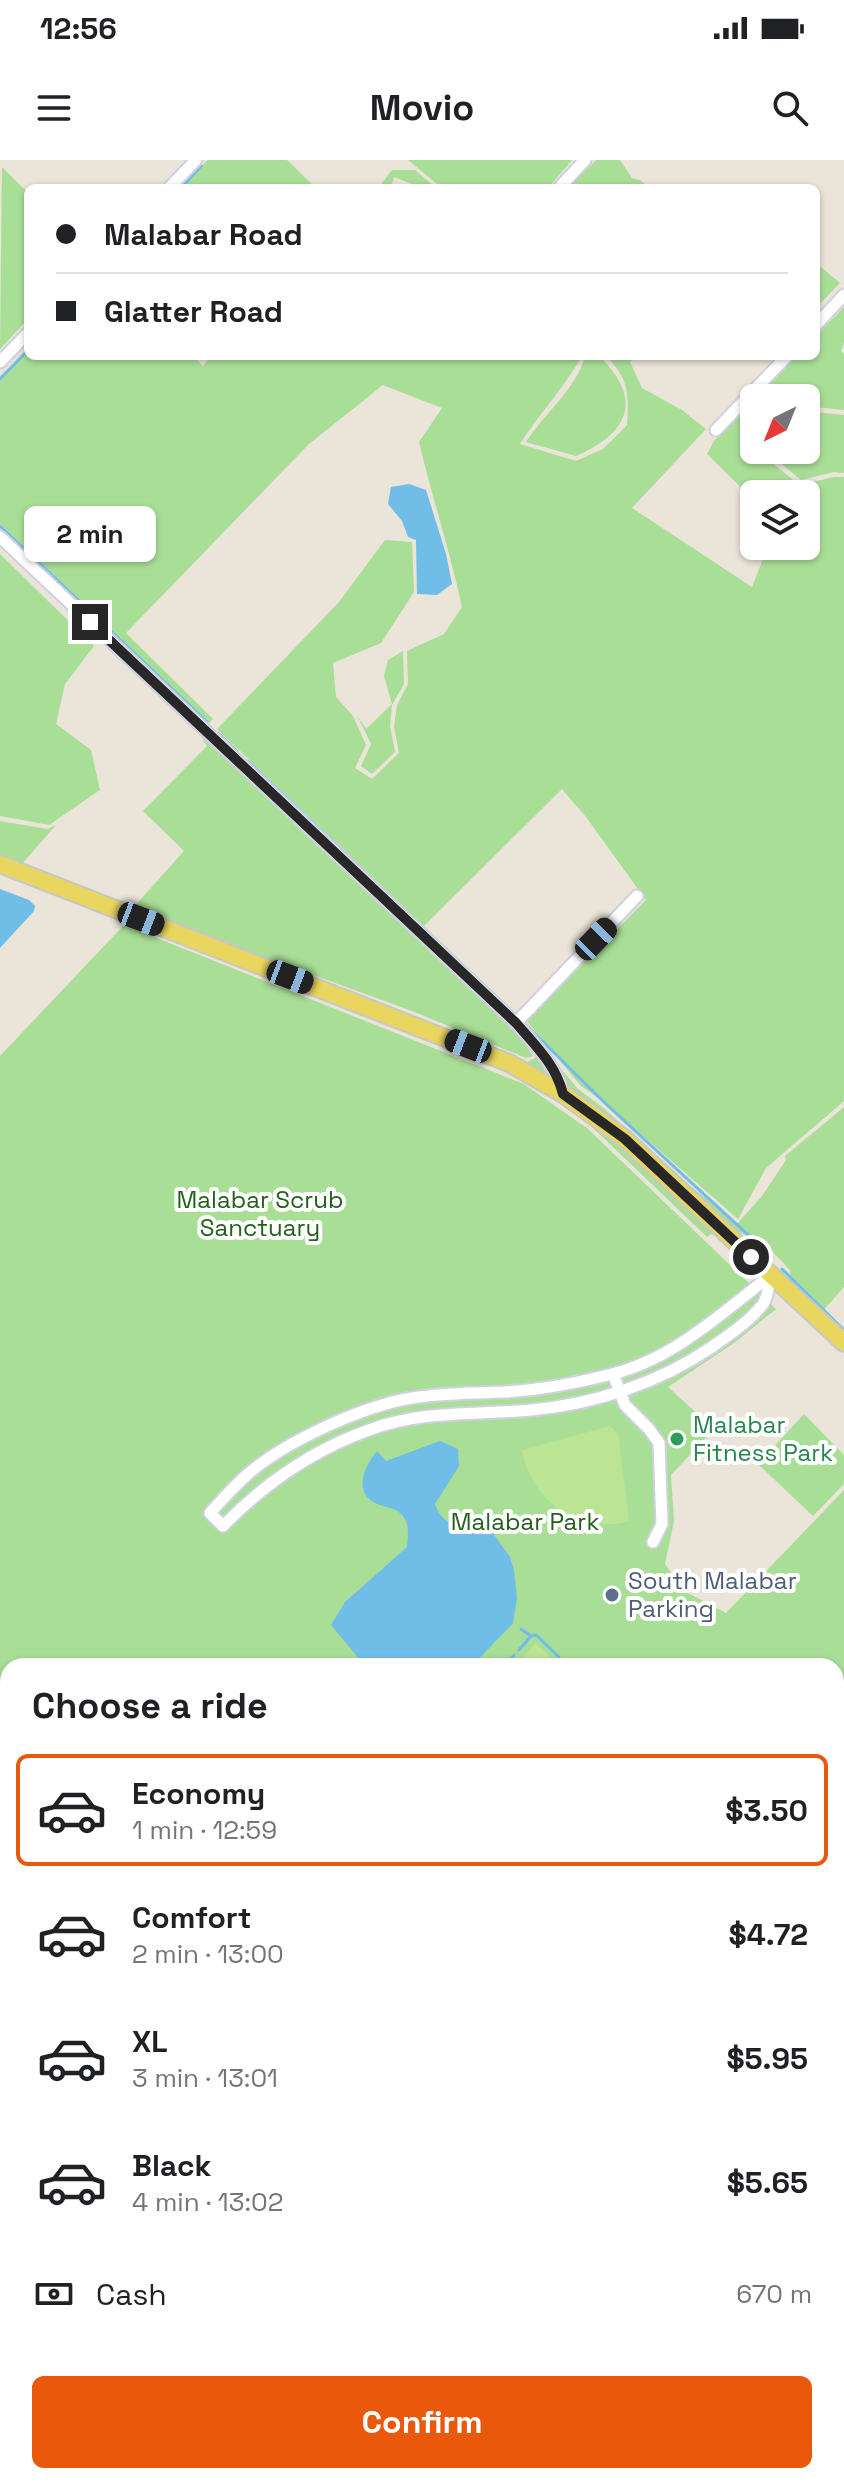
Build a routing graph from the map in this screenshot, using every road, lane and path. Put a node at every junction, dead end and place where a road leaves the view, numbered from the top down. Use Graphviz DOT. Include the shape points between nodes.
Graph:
graph roads {
  1 [pos="196,160"];
  2 [pos="585,160"];
  3 [pos="173,184"];
  4 [pos="563,184"];
  5 [pos="844,295"];
  6 [pos="820,321"];
  7 [pos="24,337"];
  8 [pos="783,360"];
  9 [pos="0,362"];
  10 [pos="716,430"];
  11 [pos="0,537"];
  12 [pos="0,864"];
  13 [pos="637,896"];
  14 [pos="516,1023"];
  15 [pos="563,1094"];
  16 [pos="771,1275"];
  17 [pos="844,1343"];
  18 [pos="613,1374"];
  19 [pos="619,1391"];
  20 [pos="504,1392"];
  21 [pos="366,1410"];
  22 [pos="506,1411"];
  23 [pos="369,1430"];
  24 [pos="653,1542"];
  1 -- 3 [label="street"];
  2 -- 4 [label="street"];
  5 -- 6 [label="street"];
  7 -- 9 [label="street"];
  8 -- 10 [label="street"];
  11 -- 14 [label="street"];
  12 -- 15 [label="main road" via="497,1057"];
  13 -- 14 [label="street"];
  14 -- 15 [label="street" via="552,1066"];
  15 -- 16 [label="main road" via="625,1139"];
  16 -- 17 [label="main road"];
  16 -- 18 [label="street" via="696,1334"];
  16 -- 19 [label="street" via="765,1302 727,1336 678,1368"];
  18 -- 19 [label="street"];
  18 -- 20 [label="street"];
  19 -- 22 [label="street" via="578,1403"];
  19 -- 24 [label="street" via="659,1443 662,1524"];
  20 -- 21 [label="street" via="409,1398"];
  20 -- 22 [label="street"];
  21 -- 23 [label="street"];
  21 -- 23 [label="street" via="282,1450 248,1474 210,1513 223,1526 293,1467"];
  22 -- 23 [label="street" via="415,1418"];
}
